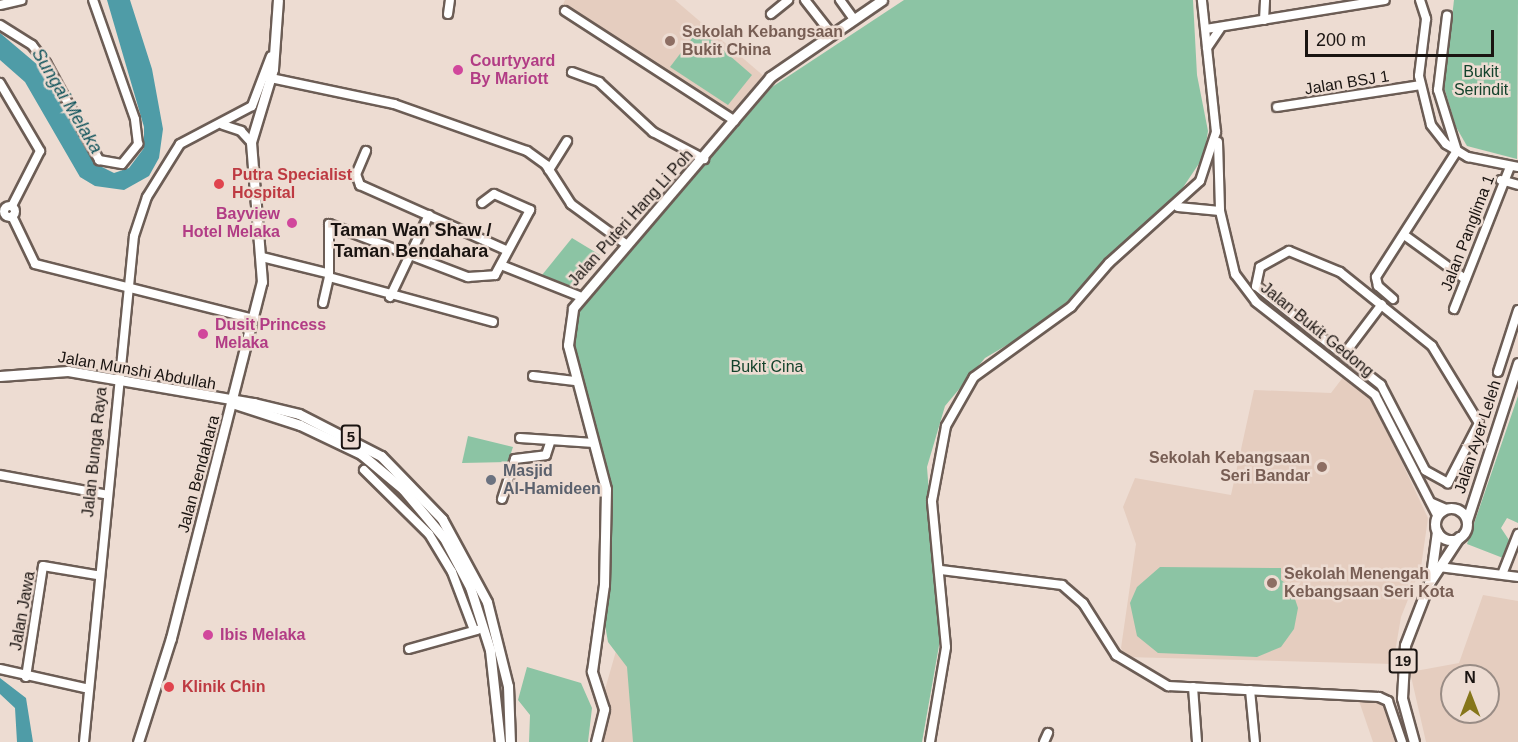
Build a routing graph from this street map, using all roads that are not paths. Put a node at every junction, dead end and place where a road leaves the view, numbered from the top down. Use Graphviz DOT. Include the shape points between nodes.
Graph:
graph roads {
  1 [pos="21,0"];
  2 [pos="93,0"];
  3 [pos="279,0"];
  4 [pos="450,0"];
  5 [pos="788,0"];
  6 [pos="805,0"];
  7 [pos="840,0"];
  8 [pos="882,0"];
  9 [pos="1202,0"];
  10 [pos="1265,0"];
  11 [pos="1385,0"];
  12 [pos="1420,0"];
  13 [pos="1353,2"];
  14 [pos="0,5"];
  15 [pos="565,11"];
  16 [pos="1204,11"];
  17 [pos="448,14"];
  18 [pos="771,14"];
  19 [pos="1447,16"];
  20 [pos="853,18"];
  21 [pos="1264,20"];
  22 [pos="0,25"];
  23 [pos="1206,29"];
  24 [pos="1220,29"];
  25 [pos="830,32"];
  26 [pos="1207,48"];
  27 [pos="572,72"];
  28 [pos="270,75"];
  29 [pos="0,83"];
  30 [pos="1420,86"];
  31 [pos="1277,106"];
  32 [pos="735,121"];
  33 [pos="223,125"];
  34 [pos="1216,132"];
  35 [pos="567,141"];
  36 [pos="251,142"];
  37 [pos="366,151"];
  38 [pos="1457,151"];
  39 [pos="704,159"];
  40 [pos="1514,167"];
  41 [pos="549,170"];
  42 [pos="1501,180"];
  43 [pos="1518,185"];
  44 [pos="482,203"];
  45 [pos="6,207"];
  46 [pos="1178,207"];
  47 [pos="1220,211"];
  48 [pos="429,215"];
  49 [pos="1407,237"];
  50 [pos="627,245"];
  51 [pos="506,250"];
  52 [pos="409,256"];
  53 [pos="262,257"];
  54 [pos="501,265"];
  55 [pos="128,275"];
  56 [pos="328,275"];
  57 [pos="1465,279"];
  58 [pos="113,283"];
  59 [pos="126,291"];
  60 [pos="579,296"];
  61 [pos="390,297"];
  62 [pos="1393,299"];
  63 [pos="322,303"];
  64 [pos="1382,304"];
  65 [pos="1454,309"];
  66 [pos="1518,310"];
  67 [pos="254,320"];
  68 [pos="493,322"];
  69 [pos="1344,353"];
  70 [pos="1332,358"];
  71 [pos="1518,363"];
  72 [pos="1342,366"];
  73 [pos="1498,372"];
  74 [pos="0,376"];
  75 [pos="533,376"];
  76 [pos="116,381"];
  77 [pos="575,381"];
  78 [pos="233,403"];
  79 [pos="520,438"];
  80 [pos="550,443"];
  81 [pos="594,443"];
  82 [pos="364,470"];
  83 [pos="0,475"];
  84 [pos="104,494"];
  85 [pos="1474,494"];
  86 [pos="502,499"];
  87 [pos="1432,502"];
  88 [pos="1449,508"];
  89 [pos="1437,516"];
  90 [pos="1467,520"];
  91 [pos="1437,531"];
  92 [pos="1518,534"];
  93 [pos="1459,537"];
  94 [pos="1439,567"];
  95 [pos="941,570"];
  96 [pos="1503,573"];
  97 [pos="97,575"];
  98 [pos="1518,577"];
  99 [pos="1429,583"];
  100 [pos="489,627"];
  101 [pos="474,630"];
  102 [pos="409,649"];
  103 [pos="0,669"];
  104 [pos="26,678"];
  105 [pos="1193,687"];
  106 [pos="85,688"];
  107 [pos="1250,690"];
  108 [pos="1048,733"];
  109 [pos="84,742"];
  110 [pos="138,742"];
  111 [pos="500,742"];
  112 [pos="510,742"];
  113 [pos="596,742"];
  114 [pos="930,742"];
  115 [pos="1044,742"];
  116 [pos="1197,742"];
  117 [pos="1255,742"];
  118 [pos="1402,742"];
  119 [pos="1414,742"];
  1 -- 14 [label="street"];
  2 -- 22 [label="street" via="135,119 138,144 122,164 99,160 46,63 32,45"];
  3 -- 28 [label="main road, Jalan Bendahara"];
  4 -- 17 [label="street"];
  5 -- 18 [label="street"];
  6 -- 25 [label="street"];
  7 -- 20 [label="street"];
  8 -- 20 [label="main road, Jalan Puteri Hang Li Poh"];
  9 -- 16 [label="street"];
  10 -- 21 [label="street"];
  11 -- 13 [label="street"];
  12 -- 30 [label="street" via="1426,19"];
  13 -- 21 [label="street"];
  15 -- 32 [label="street"];
  16 -- 23 [label="street"];
  16 -- 24 [label="street"];
  19 -- 38 [label="street" via="1438,90"];
  20 -- 25 [label="main road, Jalan Puteri Hang Li Poh"];
  21 -- 24 [label="street"];
  23 -- 24 [label="street"];
  23 -- 26 [label="street"];
  24 -- 26 [label="street"];
  25 -- 32 [label="main road, Jalan Puteri Hang Li Poh" via="770,77"];
  26 -- 34 [label="street"];
  27 -- 39 [label="street" via="599,82 653,132"];
  28 -- 33 [label="street, Jalan Bunga Raya" via="252,106"];
  28 -- 36 [label="main road, Jalan Bendahara"];
  28 -- 41 [label="street" via="456,122 527,151"];
  29 -- 45 [label="street" via="40,151"];
  30 -- 31 [label="street, Jalan BSJ 1"];
  30 -- 38 [label="street" via="1431,125"];
  32 -- 39 [label="main road, Jalan Puteri Hang Li Poh"];
  33 -- 36 [label="street" via="241,131"];
  33 -- 55 [label="street, Jalan Bunga Raya" via="180,144 141,211"];
  34 -- 46 [label="street" via="1208,166"];
  34 -- 47 [label="street, Jalan Bukit Gedong"];
  35 -- 41 [label="street"];
  36 -- 53 [label="main road, Jalan Bendahara"];
  37 -- 48 [label="street" via="356,174 360,185"];
  38 -- 40 [label="street"];
  38 -- 49 [label="street"];
  39 -- 50 [label="main road, Jalan Puteri Hang Li Poh"];
  40 -- 42 [label="street, Jalan Panglima 1"];
  41 -- 50 [label="street" via="571,204"];
  42 -- 43 [label="street"];
  42 -- 57 [label="street, Jalan Panglima 1"];
  44 -- 51 [label="street" via="494,194 530,207"];
  45 -- 58 [label="street" via="30,261"];
  46 -- 47 [label="street"];
  46 -- 95 [label="street" via="1109,263 1058,318 986,366 959,401 943,436 933,481"];
  47 -- 70 [label="street, Jalan Bukit Gedong" via="1226,250 1245,288"];
  48 -- 51 [label="street"];
  48 -- 52 [label="street"];
  49 -- 57 [label="street"];
  49 -- 62 [label="street" via="1377,277 1378,286"];
  50 -- 60 [label="main road, Jalan Puteri Hang Li Poh"];
  51 -- 54 [label="street"];
  52 -- 54 [label="street" via="484,279"];
  52 -- 56 [label="street" via="328,224"];
  52 -- 61 [label="street"];
  53 -- 56 [label="street"];
  53 -- 67 [label="main road, Jalan Bendahara"];
  54 -- 60 [label="street"];
  55 -- 58 [label="street"];
  55 -- 59 [label="street, Jalan Bunga Raya"];
  56 -- 61 [label="street"];
  56 -- 63 [label="street"];
  57 -- 65 [label="street, Jalan Panglima 1"];
  58 -- 59 [label="street"];
  59 -- 67 [label="street"];
  59 -- 76 [label="street, Jalan Bunga Raya"];
  60 -- 77 [label="main road, Jalan Puteri Hang Li Poh" via="568,337"];
  61 -- 68 [label="street"];
  64 -- 69 [label="street"];
  64 -- 69 [label="street" via="1340,272 1297,253 1271,256 1260,267 1256,286"];
  64 -- 69 [label="street" via="1432,346 1478,419 1479,429 1448,483 1425,470 1381,385"];
  66 -- 73 [label="street"];
  67 -- 78 [label="main road, Jalan Bendahara"];
  69 -- 70 [label="street"];
  69 -- 72 [label="street"];
  70 -- 72 [label="street, Jalan Bukit Gedong"];
  71 -- 85 [label="main road, Jalan Ayer Leleh"];
  72 -- 87 [label="street, Jalan Bukit Gedong" via="1386,408"];
  74 -- 76 [label="main road, Jalan Munshi Abdullah / 5" via="58,371"];
  75 -- 77 [label="street"];
  76 -- 78 [label="main road, Jalan Munshi Abdullah / 5"];
  76 -- 84 [label="street, Jalan Bunga Raya"];
  77 -- 81 [label="main road, Jalan Puteri Hang Li Poh"];
  78 -- 100 [label="main road, Jalan Munshi Abdullah / 5" via="299,414 345,433 399,471 453,533"];
  78 -- 110 [label="main road, Jalan Bendahara"];
  79 -- 80 [label="street"];
  80 -- 81 [label="street"];
  80 -- 86 [label="street" via="546,455 515,459"];
  81 -- 113 [label="main road, Jalan Puteri Hang Li Poh" via="601,456 607,524 592,671 604,709"];
  82 -- 101 [label="street" via="429,534 452,572"];
  83 -- 84 [label="street"];
  84 -- 97 [label="street, Jalan Bunga Raya"];
  85 -- 88 [label="main road"];
  85 -- 90 [label="main road, Jalan Ayer Leleh"];
  87 -- 88 [label="street"];
  87 -- 89 [label="street, Jalan Bukit Gedong"];
  88 -- 89 [label="main road"];
  88 -- 90 [label="main road"];
  89 -- 91 [label="main road"];
  90 -- 93 [label="main road"];
  91 -- 93 [label="main road" via="1444,538"];
  91 -- 99 [label="main road"];
  92 -- 96 [label="street"];
  93 -- 94 [label="main road, 19"];
  94 -- 96 [label="street"];
  94 -- 99 [label="main road, 19"];
  95 -- 105 [label="street" via="1062,585 1083,603 1123,660 1168,686"];
  95 -- 114 [label="street" via="946,647"];
  96 -- 98 [label="street"];
  97 -- 104 [label="street, Jalan Jawa" via="43,566"];
  97 -- 106 [label="street, Jalan Bunga Raya"];
  99 -- 119 [label="main road, 19" via="1410,626 1402,668 1402,698"];
  100 -- 101 [label="street"];
  100 -- 111 [label="main road, Jalan Munshi Abdullah / 5"];
  100 -- 112 [label="main road, Jalan Munshi Abdullah / 5" via="508,686"];
  101 -- 102 [label="street"];
  103 -- 104 [label="street"];
  104 -- 106 [label="street"];
  105 -- 107 [label="street"];
  105 -- 116 [label="street"];
  106 -- 109 [label="street, Jalan Bunga Raya"];
  107 -- 117 [label="street"];
  107 -- 118 [label="street" via="1388,701"];
  108 -- 115 [label="street"];
}
